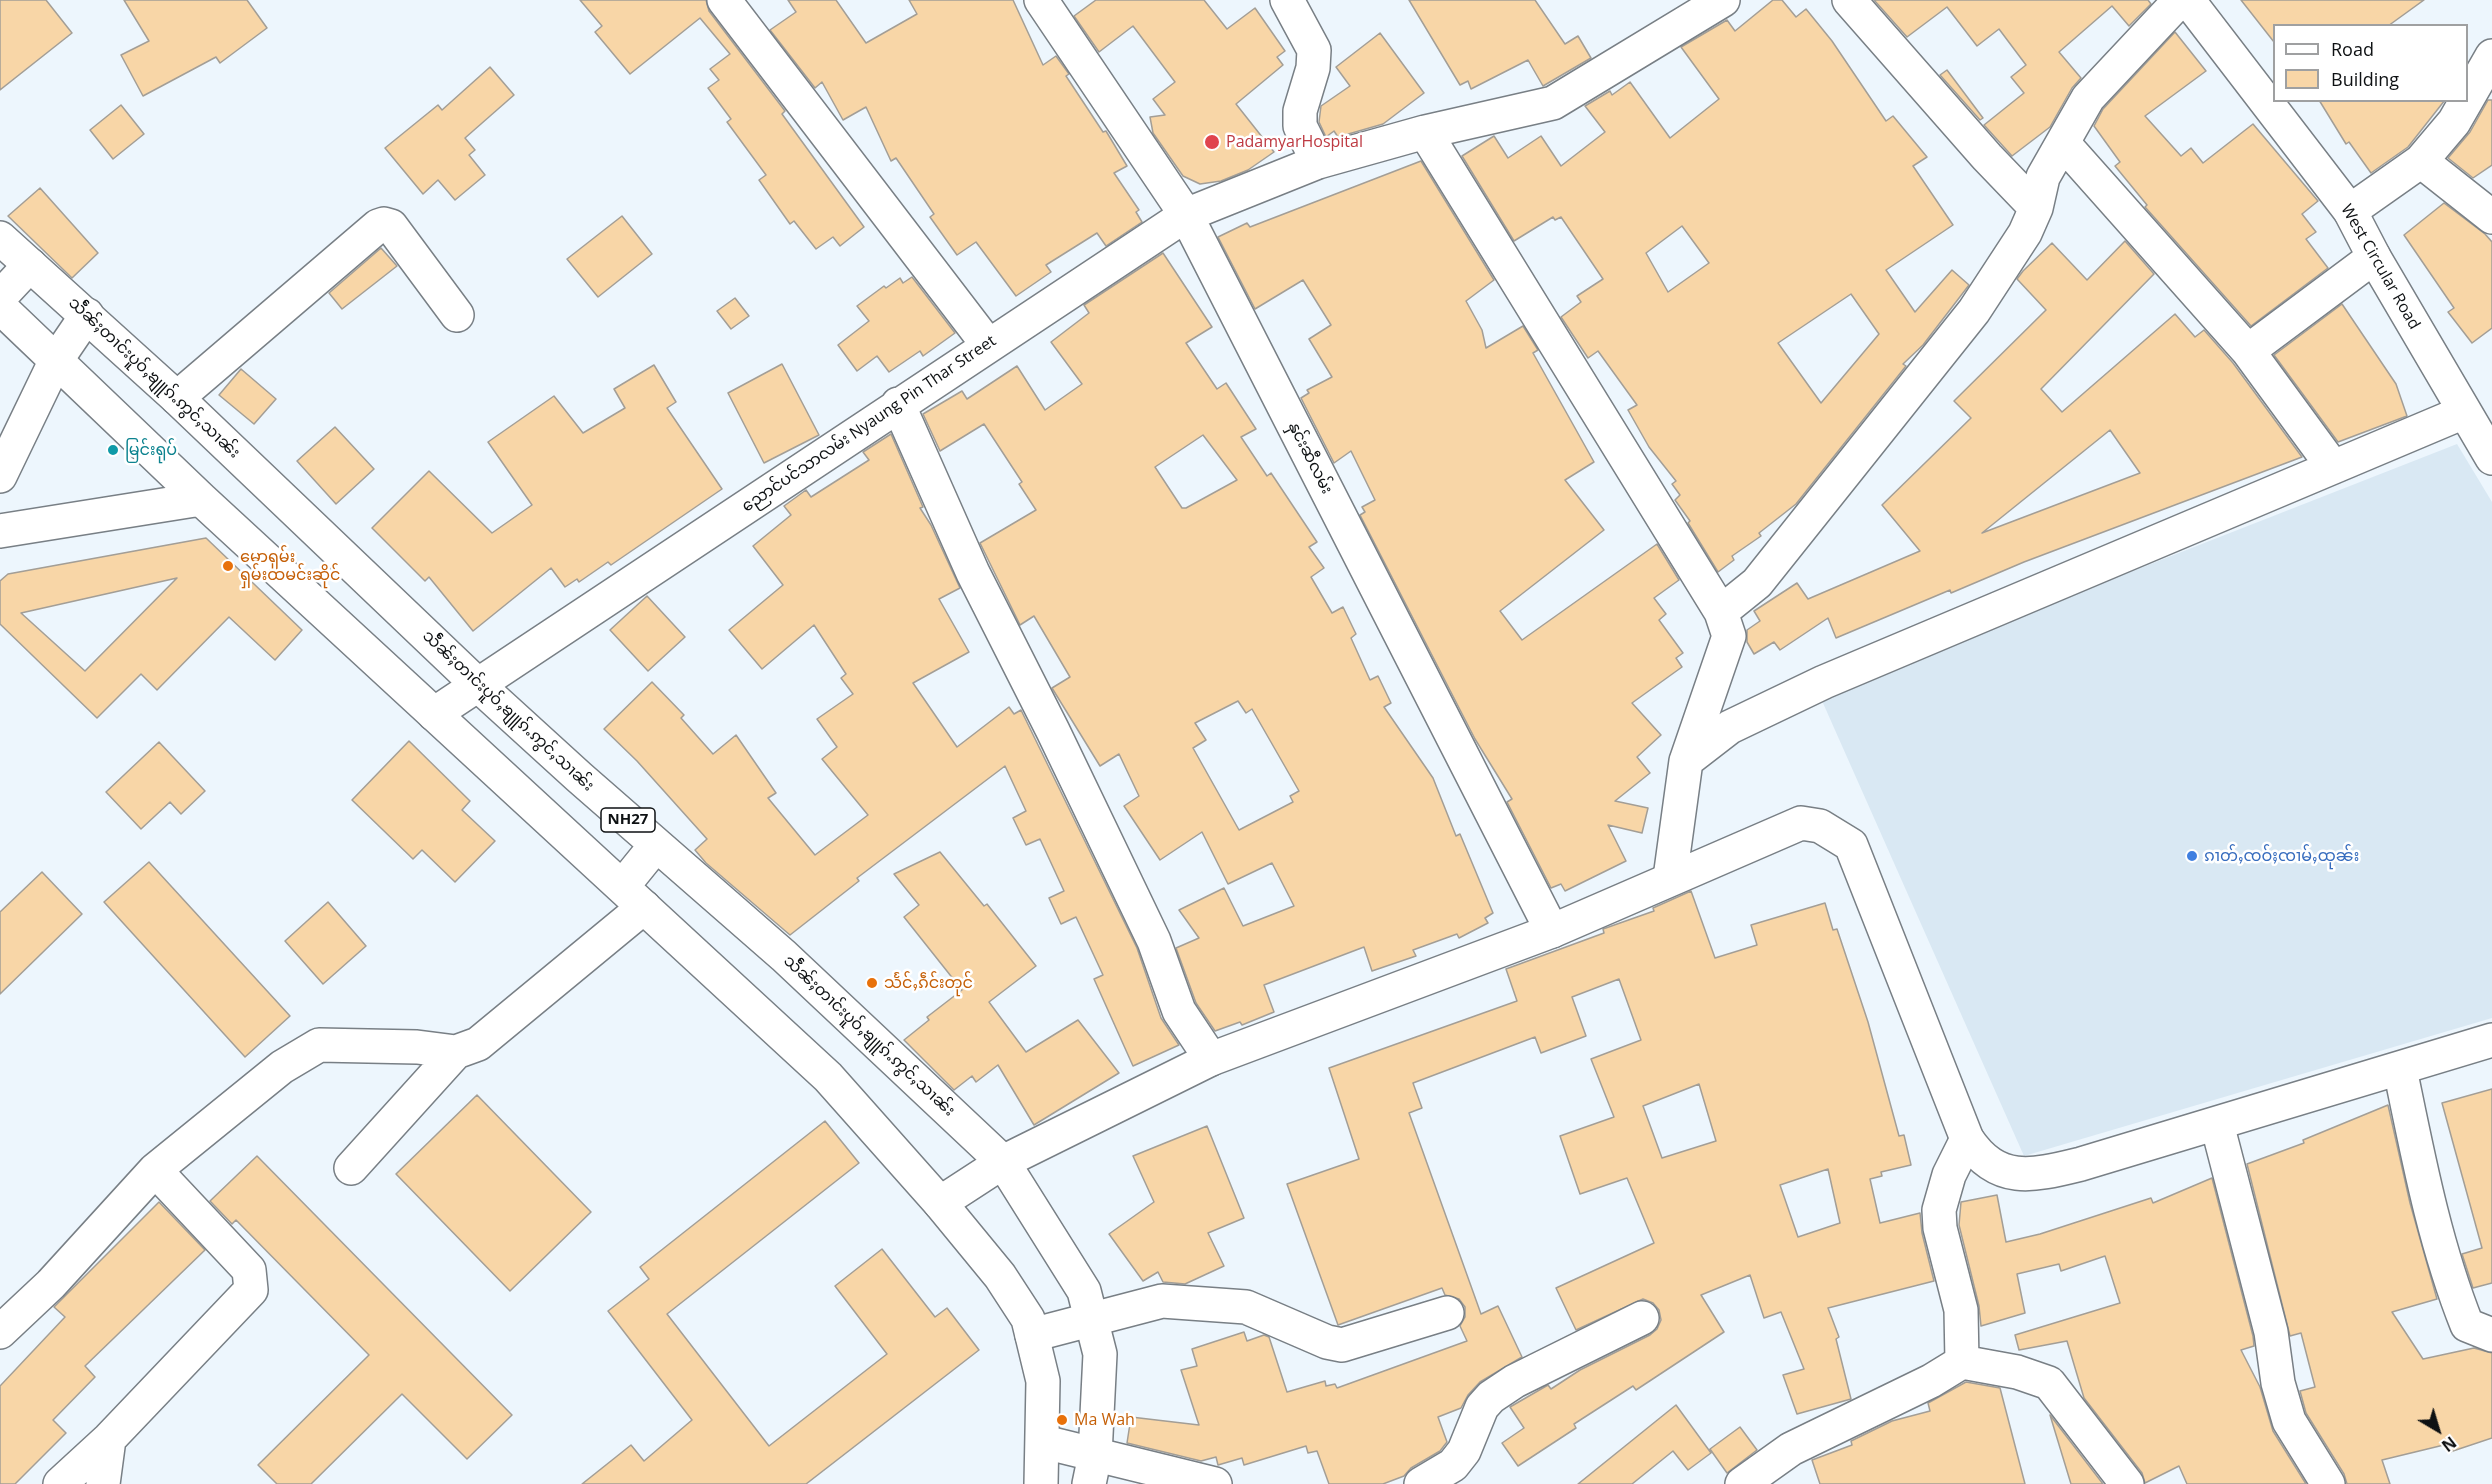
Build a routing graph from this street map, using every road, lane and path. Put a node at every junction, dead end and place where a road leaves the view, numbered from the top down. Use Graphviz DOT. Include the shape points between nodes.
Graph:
graph roads {
  1 [pos="724,0"];
  2 [pos="1041,0"];
  3 [pos="1287,0"];
  4 [pos="1723,0"];
  5 [pos="1849,0"];
  6 [pos="2181,0"];
  7 [pos="2188,0"];
  8 [pos="2492,56"];
  9 [pos="2468,98"];
  10 [pos="2466,102"];
  11 [pos="1425,132"];
  12 [pos="2062,143"];
  13 [pos="2421,161"];
  14 [pos="1318,162"];
  15 [pos="2036,208"];
  16 [pos="2350,211"];
  17 [pos="1186,215"];
  18 [pos="2492,217"];
  19 [pos="0,238"];
  20 [pos="2374,257"];
  21 [pos="30,265"];
  22 [pos="0,297"];
  23 [pos="0,307"];
  24 [pos="87,315"];
  25 [pos="457,315"];
  26 [pos="988,345"];
  27 [pos="2248,351"];
  28 [pos="55,362"];
  29 [pos="177,398"];
  30 [pos="898,404"];
  31 [pos="2464,412"];
  32 [pos="2492,458"];
  33 [pos="2333,467"];
  34 [pos="0,476"];
  35 [pos="201,499"];
  36 [pos="0,531"];
  37 [pos="1721,612"];
  38 [pos="478,685"];
  39 [pos="435,714"];
  40 [pos="1686,761"];
  41 [pos="656,845"];
  42 [pos="1670,878"];
  43 [pos="633,897"];
  44 [pos="1552,931"];
  45 [pos="2492,1040"];
  46 [pos="456,1052"];
  47 [pos="1211,1059"];
  48 [pos="2400,1069"];
  49 [pos="2217,1124"];
  50 [pos="1966,1139"];
  51 [pos="1003,1162"];
  52 [pos="351,1168"];
  53 [pos="155,1170"];
  54 [pos="940,1203"];
  55 [pos="1447,1313"];
  56 [pos="1642,1318"];
  57 [pos="1090,1319"];
  58 [pos="0,1332"];
  59 [pos="1032,1335"];
  60 [pos="2492,1335"];
  61 [pos="1962,1362"];
  62 [pos="109,1439"];
  63 [pos="1044,1442"];
  64 [pos="1092,1470"];
  65 [pos="60,1484"];
  66 [pos="103,1484"];
  67 [pos="1041,1484"];
  68 [pos="1215,1484"];
  69 [pos="1421,1484"];
  70 [pos="1742,1484"];
  71 [pos="2127,1484"];
  72 [pos="2328,1484"];
  1 -- 26 [label="main road"];
  2 -- 17 [label="main road, နှင်းဆီလမ်း"];
  3 -- 14 [label="main road" via="1314,50 1300,126"];
  4 -- 11 [label="main road, ညောင်ပင်သာလမ်း Nyaung Pin Thar Street" via="1553,104"];
  5 -- 15 [label="main road"];
  6 -- 12 [label="main road" via="2088,98"];
  7 -- 16 [label="main road, West Circular Road"];
  8 -- 9 [label="main road"];
  10 -- 13 [label="main road"];
  11 -- 14 [label="main road, ညောင်ပင်သာလမ်း Nyaung Pin Thar Street"];
  11 -- 37 [label="main road"];
  12 -- 15 [label="main road" via="2043,177"];
  12 -- 27 [label="main road"];
  13 -- 16 [label="main road"];
  13 -- 18 [label="main road"];
  14 -- 17 [label="main road, ညောင်ပင်သာလမ်း Nyaung Pin Thar Street"];
  15 -- 37 [label="main road" via="2025,233 1974,311 1757,584"];
  16 -- 20 [label="main road, West Circular Road"];
  17 -- 26 [label="main road, ညောင်ပင်သာလမ်း Nyaung Pin Thar Street"];
  17 -- 44 [label="main road, နှင်းဆီလမ်း"];
  19 -- 21 [label="main road, သဵႅၼ်ႈတၢင်းပူဝ်ႇၶျူၵ်ႉဢွင်ႇသၢၼ်း / NH27"];
  20 -- 27 [label="main road"];
  20 -- 31 [label="main road, West Circular Road"];
  21 -- 22 [label="main road"];
  21 -- 24 [label="main road, သဵႅၼ်ႈတၢင်းပူဝ်ႇၶျူၵ်ႉဢွင်ႇသၢၼ်း / NH27"];
  23 -- 28 [label="main road"];
  24 -- 28 [label="main road"];
  24 -- 29 [label="main road, သဵႅၼ်ႈတၢင်းပူဝ်ႇၶျူၵ်ႉဢွင်ႇသၢၼ်း / NH27"];
  25 -- 29 [label="main road" via="391,226 384,224"];
  26 -- 30 [label="main road, ညောင်ပင်သာလမ်း Nyaung Pin Thar Street"];
  27 -- 33 [label="main road"];
  28 -- 34 [label="main road"];
  28 -- 35 [label="main road"];
  29 -- 38 [label="main road, သဵႅၼ်ႈတၢင်းပူဝ်ႇၶျူၵ်ႉဢွင်ႇသၢၼ်း / NH27"];
  30 -- 38 [label="main road, ညောင်ပင်သာလမ်း Nyaung Pin Thar Street"];
  30 -- 47 [label="main road" via="973,573 1154,941 1179,1011"];
  31 -- 32 [label="main road, West Circular Road"];
  31 -- 33 [label="main road"];
  33 -- 40 [label="main road" via="1824,682 1730,726"];
  35 -- 36 [label="main road"];
  35 -- 39 [label="main road"];
  37 -- 40 [label="main road" via="1729,636"];
  38 -- 39 [label="main road, ညောင်ပင်သာလမ်း Nyaung Pin Thar Street"];
  38 -- 41 [label="main road, သဵႅၼ်ႈတၢင်းပူဝ်ႇၶျူၵ်ႉဢွင်ႇသၢၼ်း / NH27"];
  39 -- 43 [label="main road"];
  40 -- 42 [label="main road"];
  41 -- 43 [label="main road"];
  41 -- 51 [label="main road, သဵႅၼ်ႈတၢင်းပူဝ်ႇၶျူၵ်ႉဢွင်ႇသၢၼ်း / NH27" via="784,956"];
  42 -- 44 [label="main road"];
  42 -- 50 [label="main road" via="1801,823 1820,826 1851,845"];
  43 -- 46 [label="main road" via="478,1044"];
  43 -- 54 [label="main road" via="828,1077"];
  44 -- 47 [label="main road"];
  45 -- 48 [label="main road"];
  46 -- 52 [label="main road"];
  46 -- 53 [label="main road" via="320,1045 282,1067"];
  47 -- 51 [label="main road"];
  48 -- 49 [label="main road"];
  48 -- 60 [label="main road" via="2429,1209 2456,1297 2467,1325"];
  49 -- 50 [label="main road" via="2048,1173 2008,1174 1979,1157"];
  49 -- 72 [label="main road" via="2271,1332 2278,1383 2289,1421"];
  50 -- 61 [label="main road" via="1949,1175 1940,1210 1940,1228 1961,1310"];
  51 -- 54 [label="main road"];
  51 -- 57 [label="main road, သဵႅၼ်ႈတၢင်းပူဝ်ႇၶျူၵ်ႉဢွင်ႇသၢၼ်း / NH27" via="1084,1291"];
  53 -- 58 [label="main road" via="51,1284"];
  53 -- 62 [label="main road" via="249,1270 251,1290"];
  54 -- 59 [label="main road" via="1000,1276 1028,1319"];
  55 -- 57 [label="main road" via="1342,1345 1246,1307 1162,1300"];
  56 -- 69 [label="main road" via="1515,1381 1491,1397 1453,1465"];
  57 -- 59 [label="main road"];
  57 -- 64 [label="main road, သဵႅၼ်ႈတၢင်းပူဝ်ႇၶျူၵ်ႉဢွင်ႇသၢၼ်း / NH27" via="1100,1354"];
  59 -- 63 [label="main road" via="1043,1381"];
  61 -- 70 [label="main road" via="1791,1449"];
  61 -- 71 [label="main road" via="2017,1372 2049,1383"];
  62 -- 65 [label="main road"];
  62 -- 66 [label="main road"];
  63 -- 64 [label="main road"];
  63 -- 67 [label="main road"];
  64 -- 68 [label="main road"];
}
